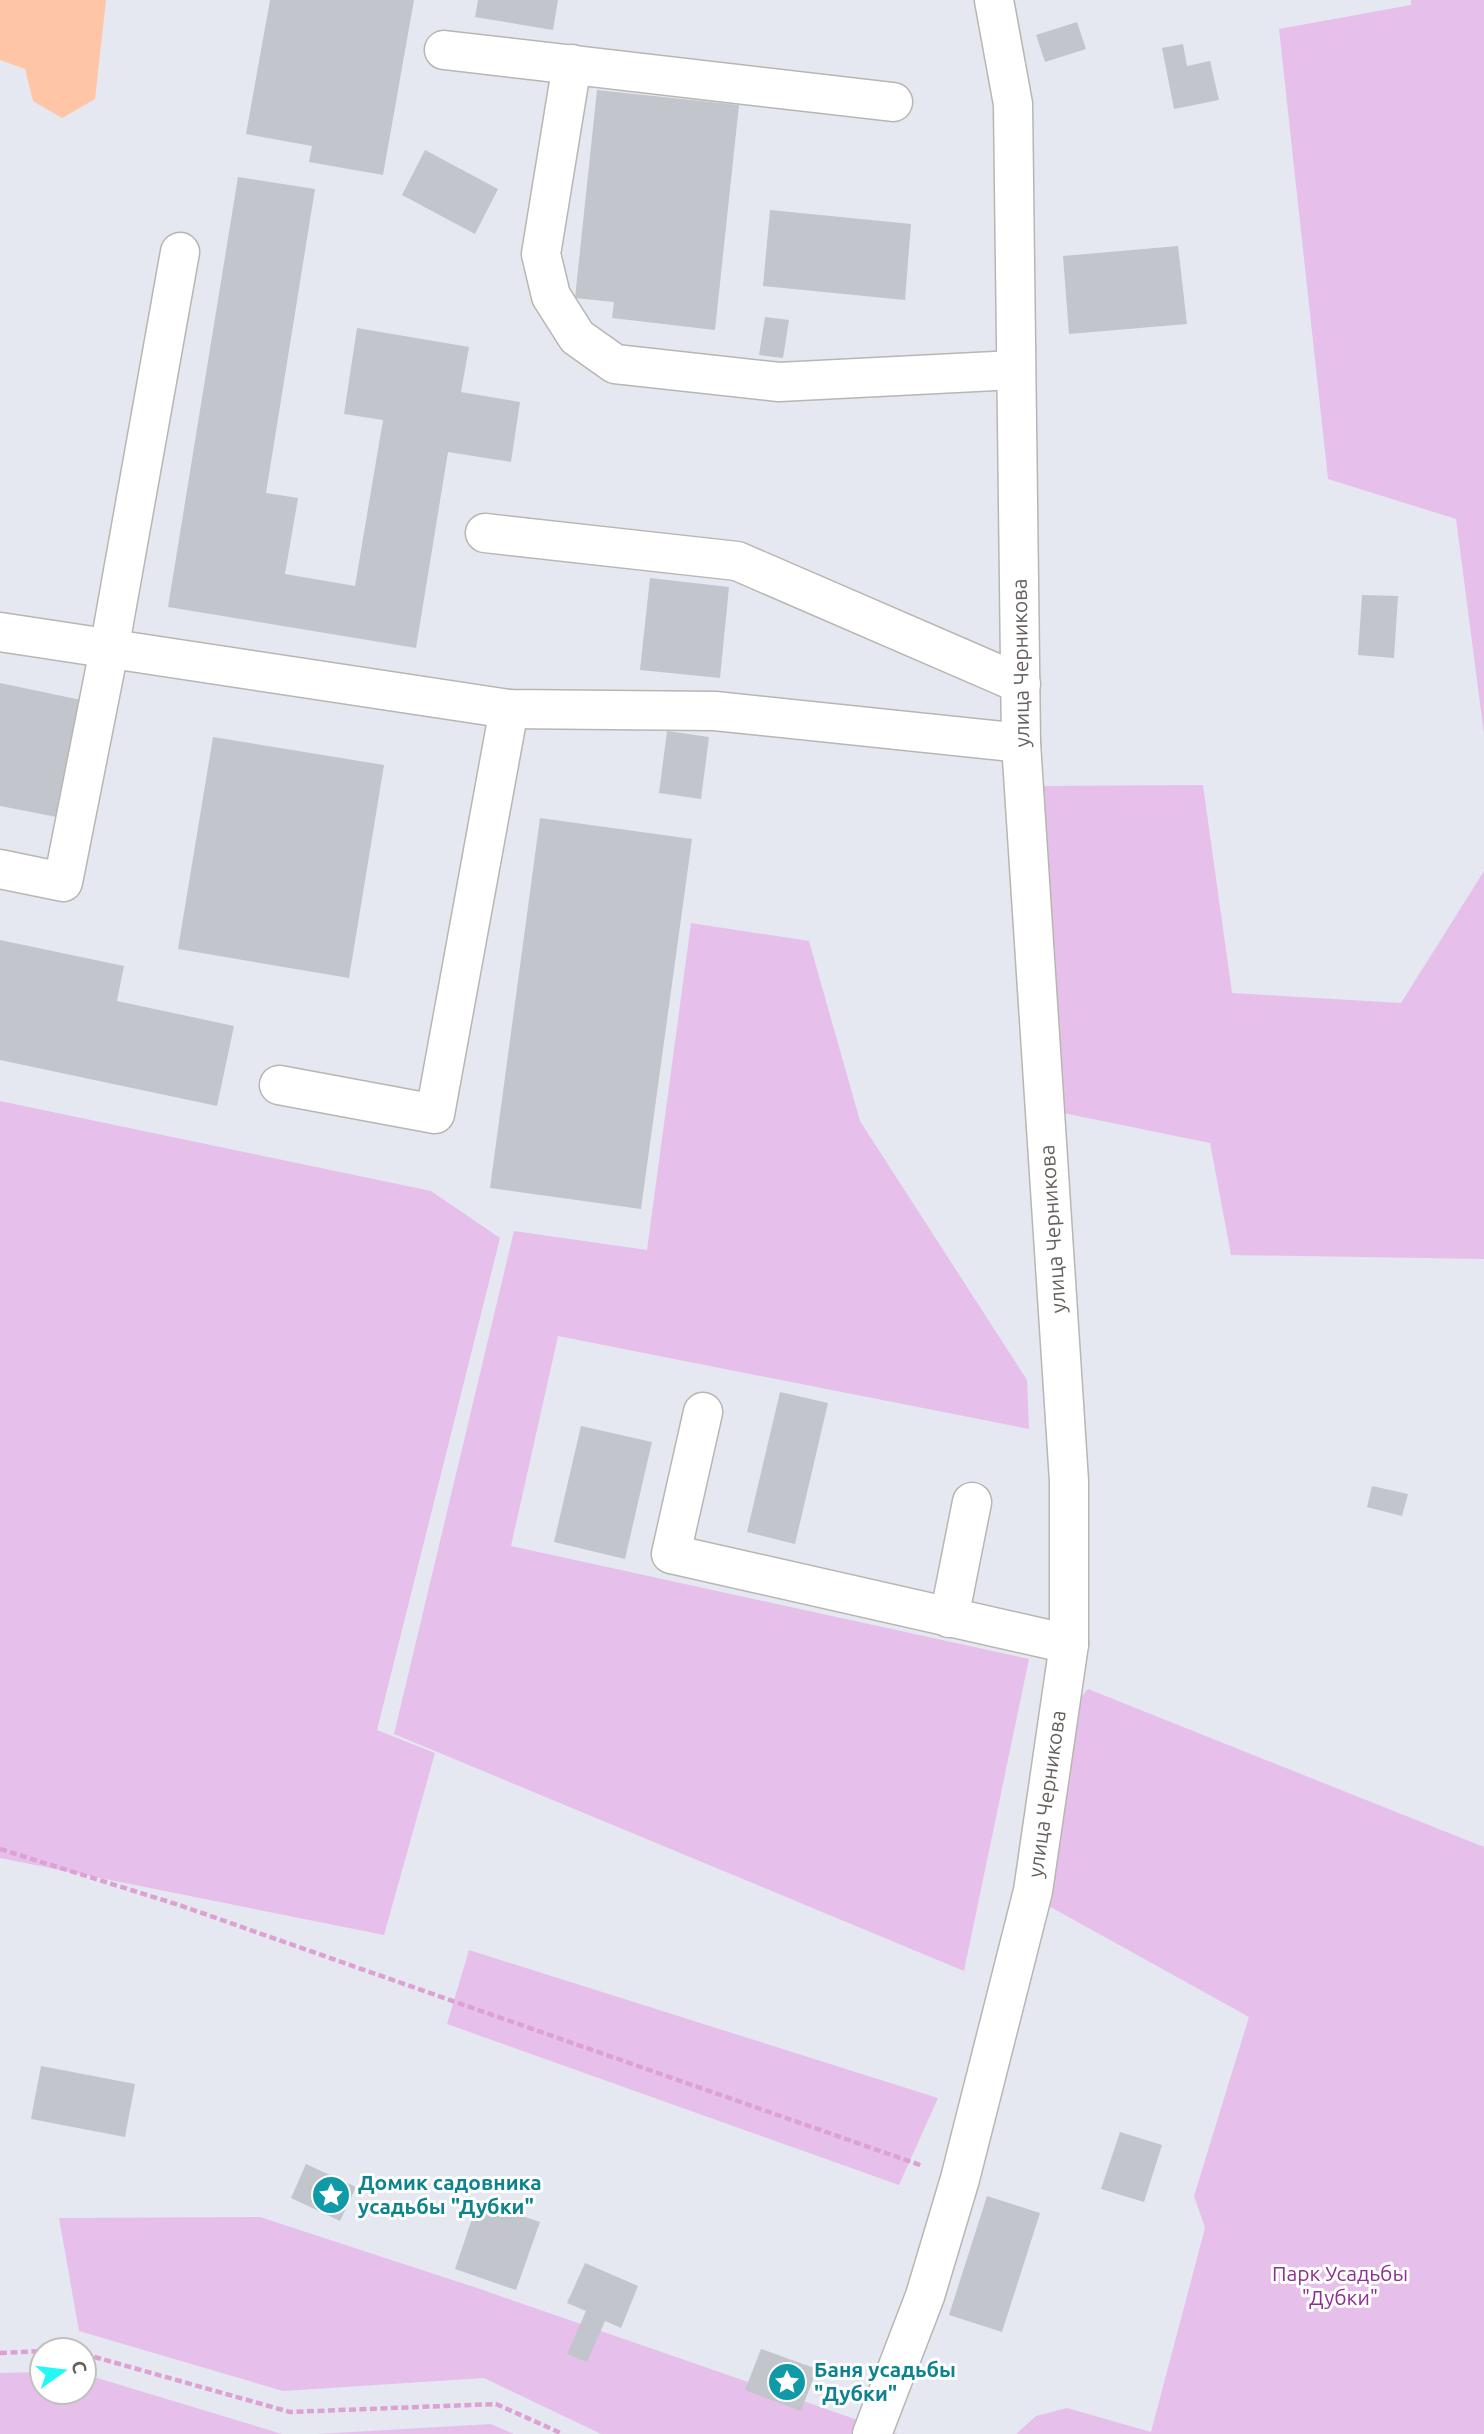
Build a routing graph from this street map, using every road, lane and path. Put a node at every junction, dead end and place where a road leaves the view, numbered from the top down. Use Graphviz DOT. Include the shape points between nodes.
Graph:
graph roads {
  1 [pos="994,0"];
  2 [pos="444,50"];
  3 [pos="572,64"];
  4 [pos="893,102"];
  5 [pos="180,252"];
  6 [pos="1015,370"];
  7 [pos="485,533"];
  8 [pos="0,632"];
  9 [pos="110,650"];
  10 [pos="1021,684"];
  11 [pos="509,709"];
  12 [pos="1021,743"];
  13 [pos="0,869"];
  14 [pos="279,1085"];
  15 [pos="703,1412"];
  16 [pos="972,1502"];
  17 [pos="949,1618"];
  18 [pos="1069,1644"];
  19 [pos="0,1849"];
  20 [pos="960,2179"];
  21 [pos="28,2352"];
  22 [pos="0,2353"];
  23 [pos="98,2358"];
  24 [pos="563,2434"];
  25 [pos="872,2434"];
  1 -- 6 [label="street, улица Черникова" via="1013,104"];
  2 -- 3 [label="street"];
  3 -- 4 [label="street"];
  3 -- 6 [label="street" via="541,254 551,296 577,337 614,364 779,382"];
  5 -- 9 [label="street"];
  6 -- 10 [label="street, улица Черникова"];
  7 -- 10 [label="street" via="737,561"];
  8 -- 9 [label="street"];
  9 -- 11 [label="street"];
  9 -- 13 [label="street" via="63,882"];
  10 -- 12 [label="street, улица Черникова"];
  11 -- 12 [label="street" via="715,711"];
  11 -- 14 [label="street" via="435,1114"];
  12 -- 18 [label="street, улица Черникова" via="1069,1481"];
  15 -- 17 [label="street" via="671,1554"];
  16 -- 17 [label="street"];
  17 -- 18 [label="street"];
  18 -- 20 [label="street, улица Черникова" via="1033,1891"];
  19 -- 20 [label="path" via="179,1905"];
  20 -- 25 [label="street, улица Черникова" via="925,2296"];
  21 -- 22 [label="path"];
  23 -- 24 [label="path" via="290,2412 496,2404"];
}
